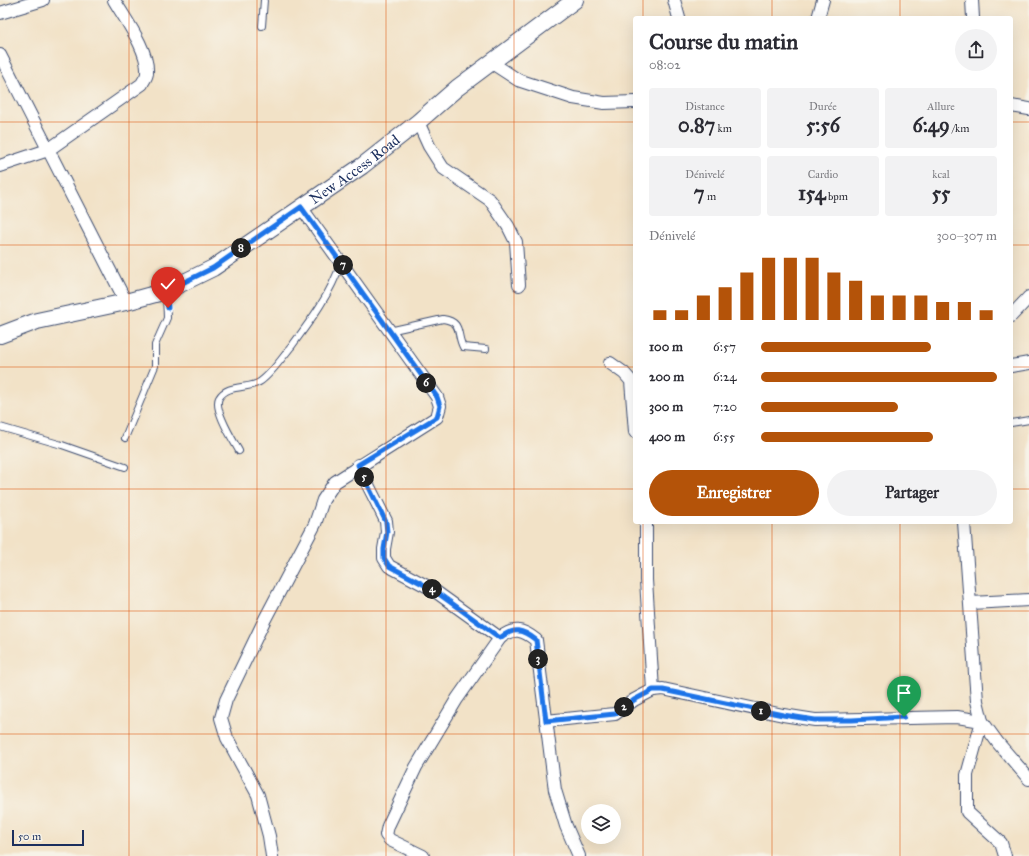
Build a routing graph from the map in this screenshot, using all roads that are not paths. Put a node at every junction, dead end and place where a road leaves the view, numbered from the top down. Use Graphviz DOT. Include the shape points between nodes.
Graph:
graph roads {
  1 [pos="43,0"];
  2 [pos="114,0"];
  3 [pos="264,0"];
  4 [pos="575,0"];
  5 [pos="674,0"];
  6 [pos="823,0"];
  7 [pos="972,0"];
  8 [pos="0,13"];
  9 [pos="678,16"];
  10 [pos="819,16"];
  11 [pos="974,16"];
  12 [pos="262,26"];
  13 [pos="0,55"];
  14 [pos="492,63"];
  15 [pos="633,102"];
  16 [pos="1013,106"];
  17 [pos="1029,109"];
  18 [pos="418,122"];
  19 [pos="48,150"];
  20 [pos="0,166"];
  21 [pos="301,207"];
  22 [pos="341,264"];
  23 [pos="519,285"];
  24 [pos="166,291"];
  25 [pos="1029,297"];
  26 [pos="126,302"];
  27 [pos="1013,314"];
  28 [pos="389,331"];
  29 [pos="0,335"];
  30 [pos="486,349"];
  31 [pos="610,363"];
  32 [pos="1029,363"];
  33 [pos="1013,366"];
  34 [pos="633,406"];
  35 [pos="1029,420"];
  36 [pos="1013,423"];
  37 [pos="0,427"];
  38 [pos="125,438"];
  39 [pos="239,451"];
  40 [pos="358,465"];
  41 [pos="125,467"];
  42 [pos="646,524"];
  43 [pos="964,524"];
  44 [pos="1029,600"];
  45 [pos="971,603"];
  46 [pos="500,638"];
  47 [pos="653,690"];
  48 [pos="546,721"];
  49 [pos="982,721"];
  50 [pos="1029,779"];
  51 [pos="272,856"];
  52 [pos="423,856"];
  53 [pos="579,856"];
  54 [pos="1005,856"];
  1 -- 8 [label="street"];
  2 -- 19 [label="street" via="139,44 146,60 147,74 142,84"];
  3 -- 12 [label="lane"];
  4 -- 14 [label="main road, New Access Road"];
  5 -- 9 [label="street"];
  6 -- 10 [label="street"];
  7 -- 11 [label="street"];
  13 -- 19 [label="street"];
  14 -- 15 [label="street" via="518,80 573,98 604,103"];
  14 -- 18 [label="main road, New Access Road" via="457,88"];
  16 -- 17 [label="street"];
  18 -- 21 [label="main road, New Access Road" via="362,166"];
  18 -- 23 [label="street" via="429,146 444,168 490,200 508,226 516,242"];
  19 -- 20 [label="street"];
  19 -- 26 [label="street"];
  21 -- 22 [label="street"];
  21 -- 24 [label="main road, New Access Road" via="213,268"];
  22 -- 28 [label="street"];
  22 -- 39 [label="lane" via="325,300 284,357 262,381 228,391 219,397 220,415"];
  24 -- 26 [label="main road, New Access Road"];
  24 -- 38 [label="lane" via="167,318 155,346 155,366"];
  25 -- 27 [label="street"];
  26 -- 29 [label="main road, New Access Road" via="37,321"];
  28 -- 30 [label="lane" via="443,319 450,320 457,325 463,347"];
  28 -- 40 [label="street" via="437,397 440,406 437,417"];
  31 -- 34 [label="street" via="631,381"];
  32 -- 33 [label="street"];
  35 -- 36 [label="lane"];
  37 -- 41 [label="lane"];
  40 -- 46 [label="street" via="386,522 384,558 389,566 432,589"];
  40 -- 51 [label="street" via="334,482 323,500 315,524 226,700 221,718 227,738 258,795"];
  42 -- 47 [label="street" via="646,580"];
  43 -- 45 [label="street"];
  44 -- 45 [label="street"];
  45 -- 49 [label="street" via="977,701"];
  46 -- 48 [label="street" via="508,632 517,630 527,632 536,640"];
  46 -- 52 [label="street" via="457,699 416,767 388,826 386,835 390,840"];
  47 -- 48 [label="street" via="615,714"];
  47 -- 49 [label="street" via="815,720 957,717"];
  48 -- 53 [label="street" via="555,790"];
  49 -- 50 [label="street"];
  49 -- 54 [label="street" via="967,775 967,812 1001,843"];
}
